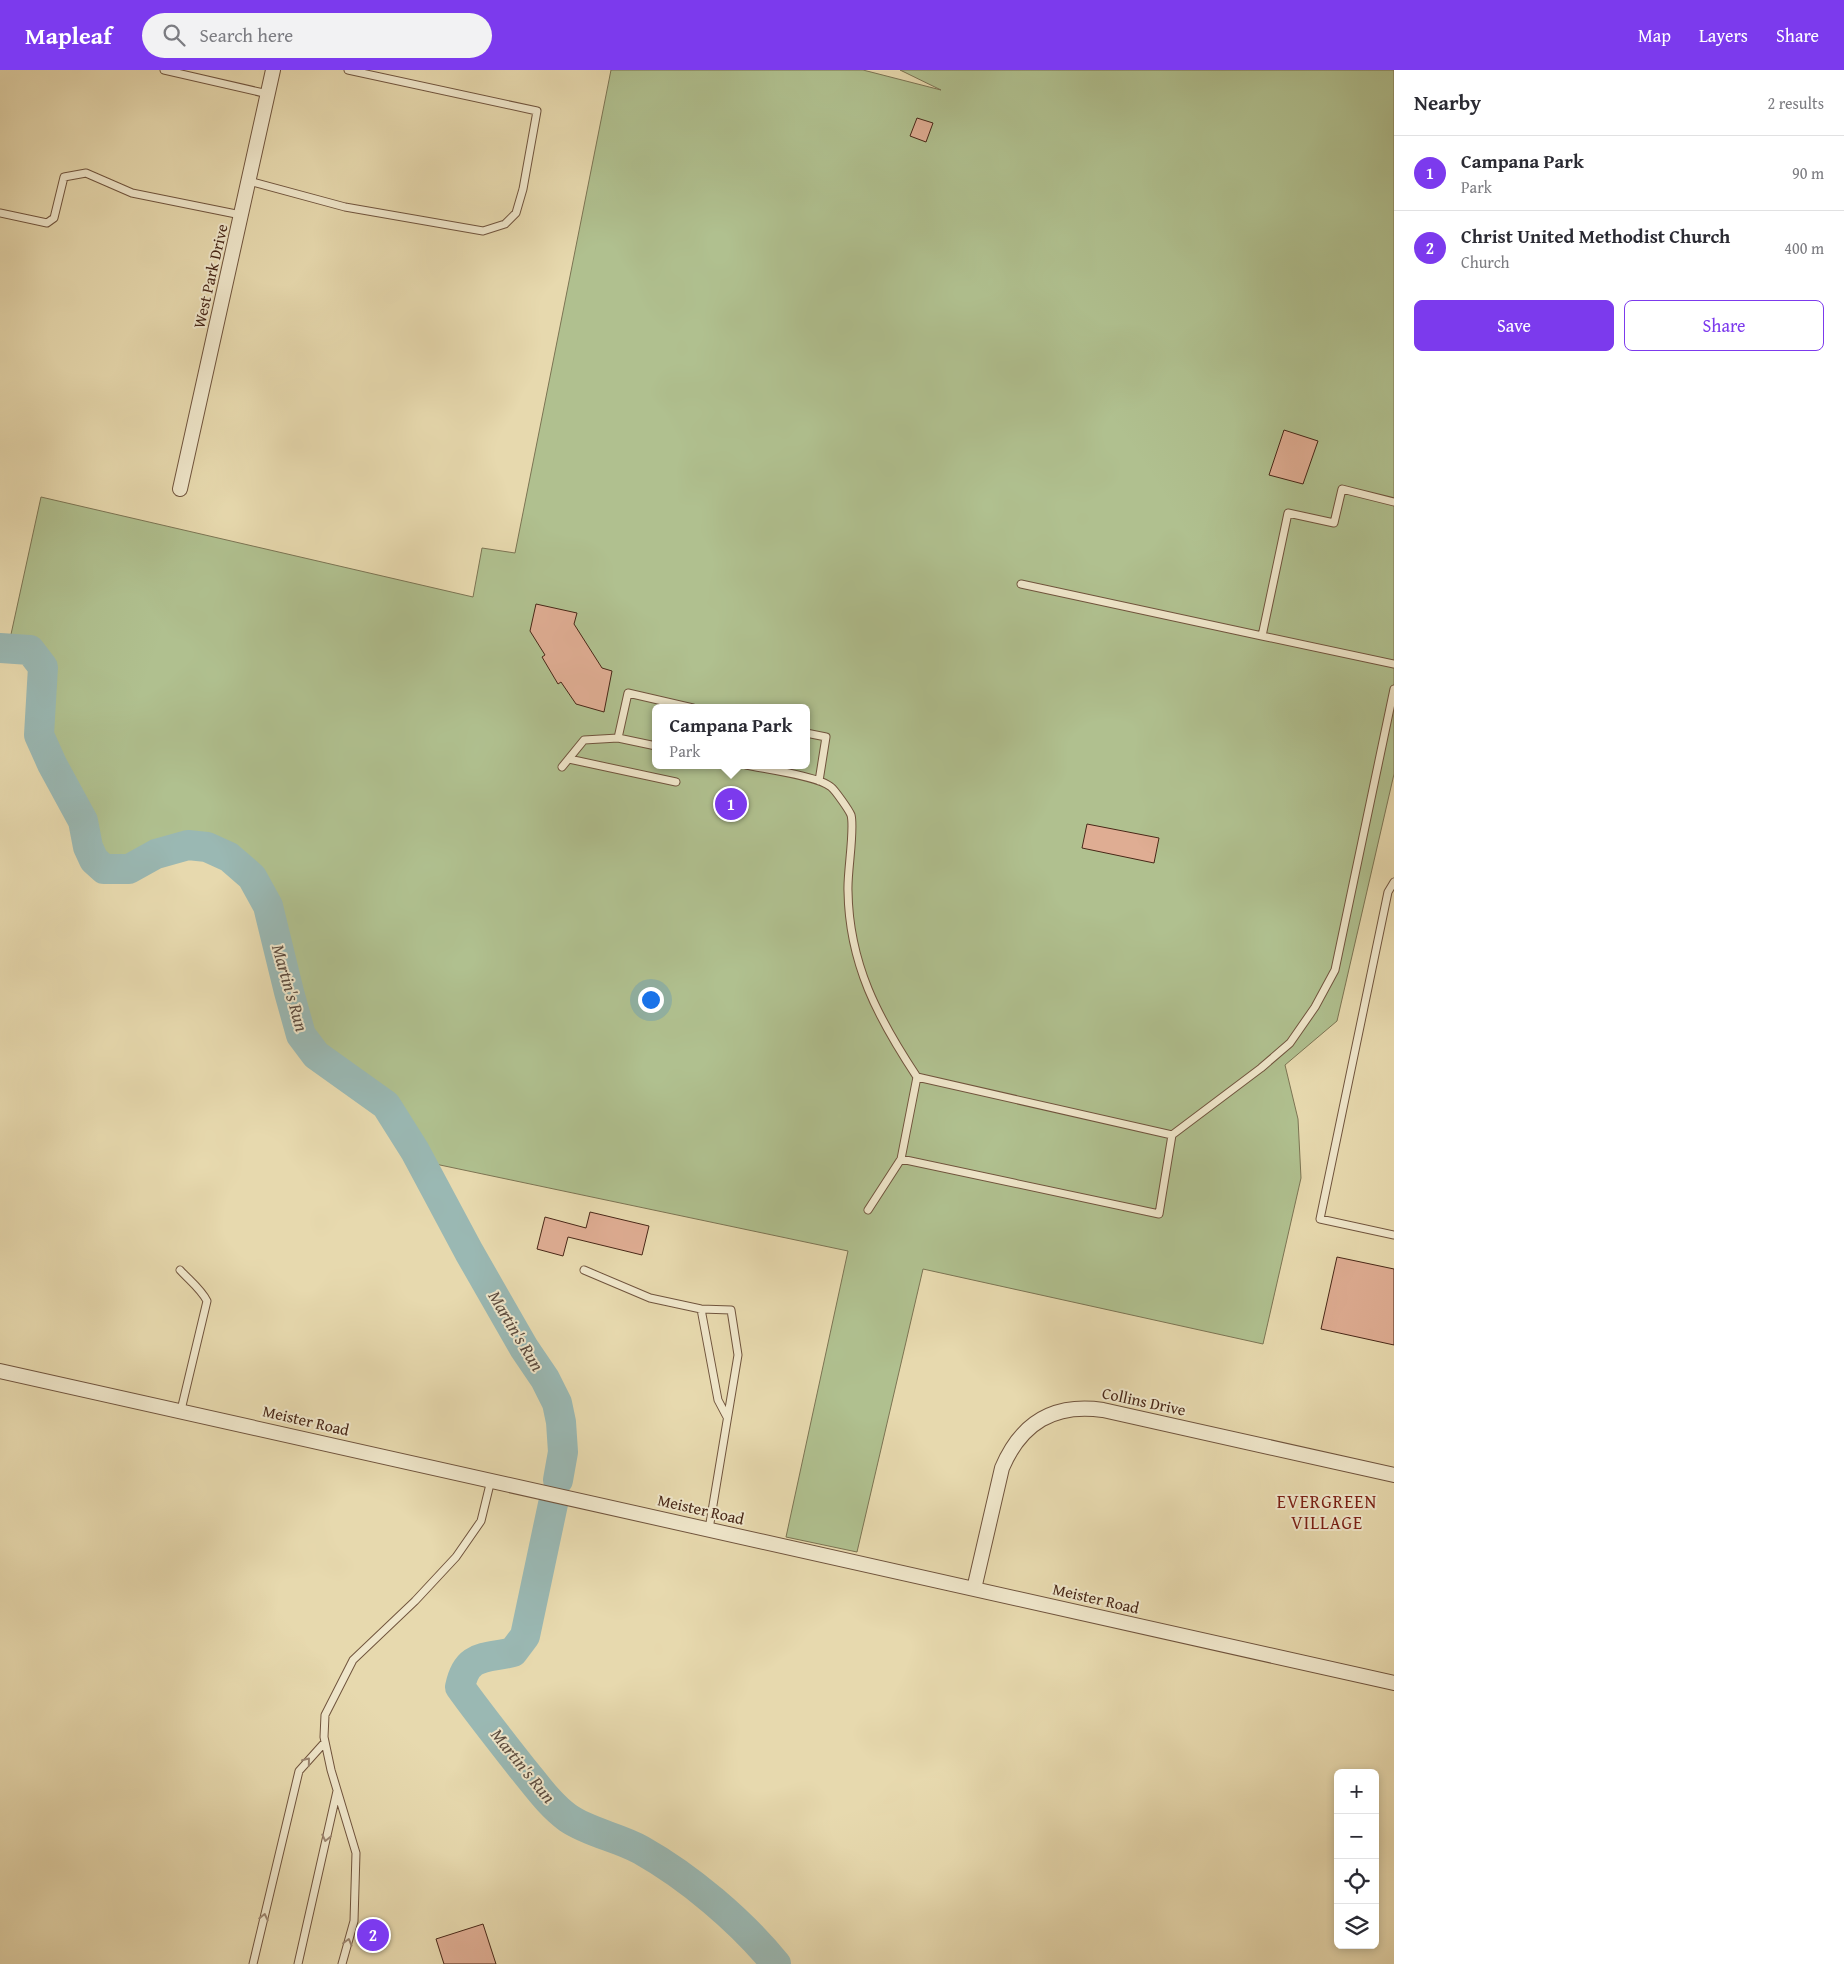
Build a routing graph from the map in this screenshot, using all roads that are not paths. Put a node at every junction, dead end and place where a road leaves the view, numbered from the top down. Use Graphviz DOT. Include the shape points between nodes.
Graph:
graph roads {
  1 [pos="164,70"];
  2 [pos="273,70"];
  3 [pos="348,70"];
  4 [pos="268,94"];
  5 [pos="249,181"];
  6 [pos="0,213"];
  7 [pos="241,215"];
  8 [pos="180,489"];
  9 [pos="1394,502"];
  10 [pos="1021,584"];
  11 [pos="1262,636"];
  12 [pos="1394,664"];
  13 [pos="1394,690"];
  14 [pos="676,704"];
  15 [pos="810,734"];
  16 [pos="618,738"];
  17 [pos="652,745"];
  18 [pos="568,759"];
  19 [pos="562,767"];
  20 [pos="764,769"];
  21 [pos="819,781"];
  22 [pos="676,782"];
  23 [pos="1394,882"];
  24 [pos="917,1078"];
  25 [pos="1172,1135"];
  26 [pos="901,1159"];
  27 [pos="868,1210"];
  28 [pos="1394,1234"];
  29 [pos="180,1270"];
  30 [pos="584,1270"];
  31 [pos="701,1309"];
  32 [pos="0,1371"];
  33 [pos="181,1410"];
  34 [pos="727,1418"];
  35 [pos="1394,1475"];
  36 [pos="491,1479"];
  37 [pos="709,1529"];
  38 [pos="974,1589"];
  39 [pos="1394,1683"];
  40 [pos="325,1742"];
  41 [pos="337,1791"];
  42 [pos="253,1964"];
  43 [pos="298,1964"];
  44 [pos="342,1964"];
  1 -- 4 [label="lane"];
  2 -- 4 [label="street, West Park Drive"];
  3 -- 5 [label="lane" via="538,111 516,213 505,224 483,231 345,207"];
  4 -- 5 [label="street, West Park Drive"];
  5 -- 7 [label="street, West Park Drive"];
  6 -- 7 [label="lane" via="47,223 54,218 64,177 86,173 132,192"];
  7 -- 8 [label="street, West Park Drive"];
  9 -- 11 [label="lane" via="1342,489 1334,523 1288,514"];
  10 -- 11 [label="lane"];
  11 -- 12 [label="lane"];
  13 -- 25 [label="lane" via="1335,970 1290,1043"];
  14 -- 16 [label="lane" via="628,693"];
  15 -- 21 [label="lane" via="826,737"];
  16 -- 17 [label="lane"];
  16 -- 18 [label="lane" via="584,740"];
  18 -- 19 [label="lane"];
  18 -- 22 [label="lane"];
  20 -- 21 [label="lane"];
  21 -- 24 [label="lane" via="831,787 851,815 849,922 856,959 887,1030"];
  23 -- 28 [label="lane" via="1388,892 1320,1219"];
  24 -- 25 [label="lane"];
  24 -- 26 [label="lane"];
  25 -- 26 [label="lane" via="1159,1214"];
  26 -- 27 [label="lane"];
  29 -- 33 [label="lane" via="207,1301"];
  30 -- 31 [label="lane" via="650,1298"];
  31 -- 34 [label="lane" via="718,1400"];
  31 -- 34 [label="lane" via="731,1310 738,1355"];
  32 -- 33 [label="street, Meister Road"];
  33 -- 36 [label="street, Meister Road"];
  34 -- 37 [label="lane"];
  35 -- 38 [label="street, Collins Drive" via="1103,1410 1088,1408 1051,1414 1016,1441 1008,1454"];
  36 -- 37 [label="street, Meister Road"];
  36 -- 40 [label="lane" via="481,1520 456,1557 353,1660 325,1715"];
  37 -- 38 [label="street, Meister Road"];
  38 -- 39 [label="street, Meister Road"];
  40 -- 41 [label="lane"];
  42 -- 40 [label="lane, one-way" via="299,1771"];
  41 -- 43 [label="lane, one-way"];
  44 -- 41 [label="lane, one-way" via="354,1921 356,1853"];
}
